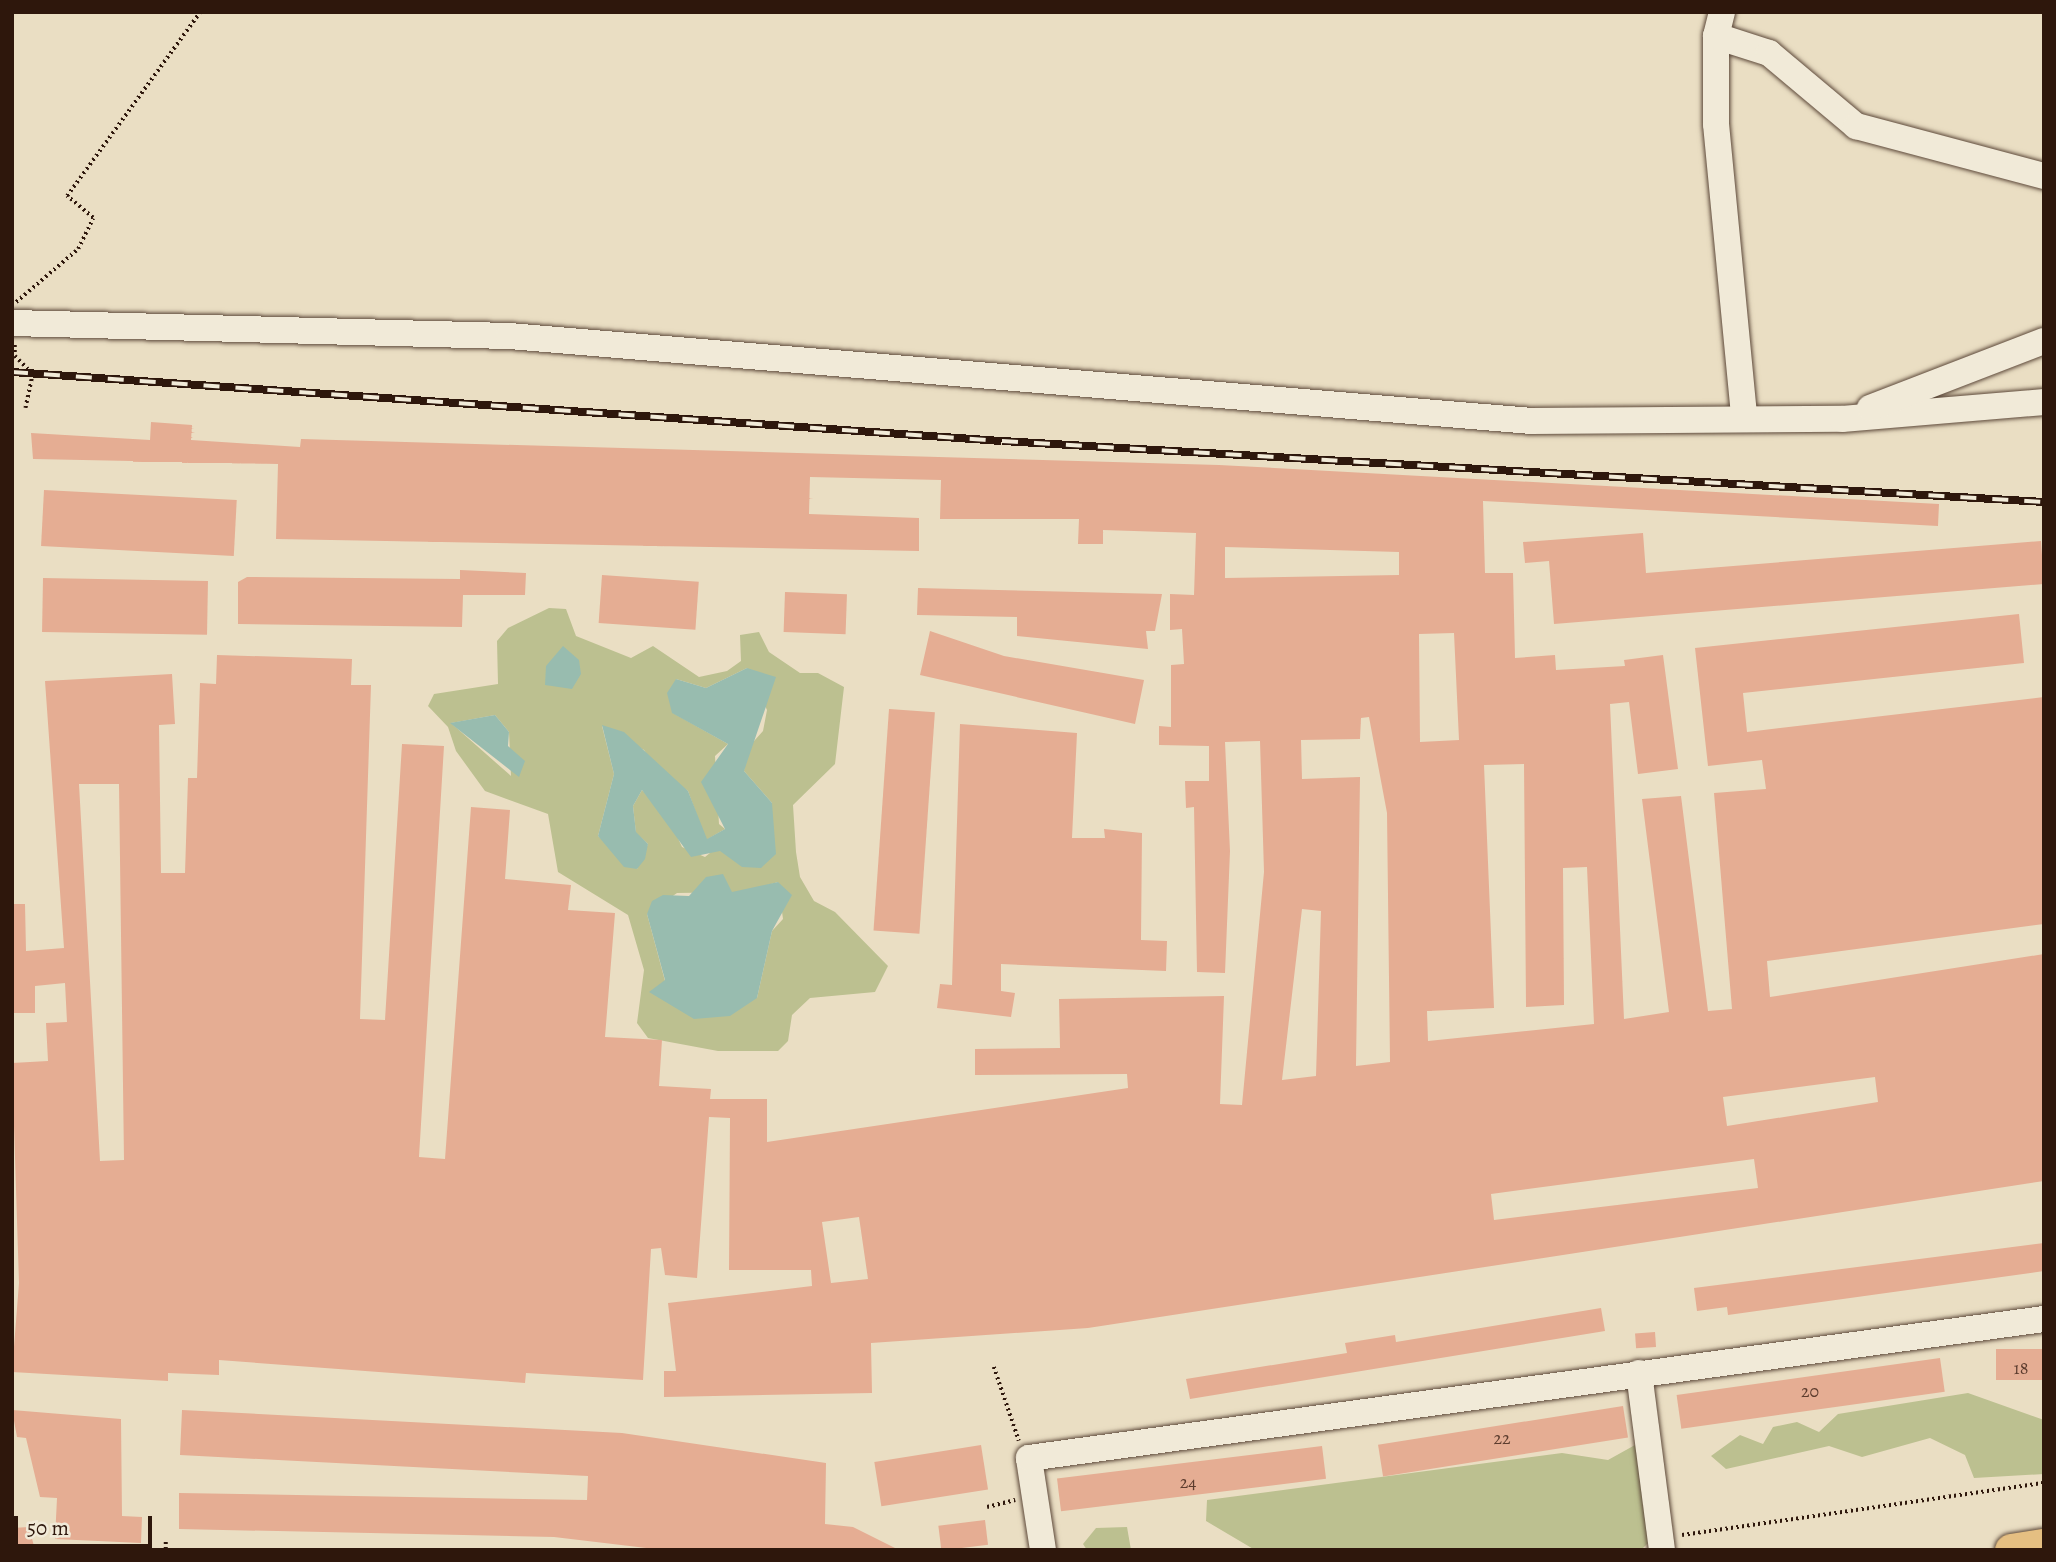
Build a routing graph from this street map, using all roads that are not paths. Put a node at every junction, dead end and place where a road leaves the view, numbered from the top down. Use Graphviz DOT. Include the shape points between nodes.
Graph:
graph roads {
  1 [pos="1719,24"];
  2 [pos="2044,176"];
  3 [pos="14,323"];
  4 [pos="2044,341"];
  5 [pos="2044,402"];
  6 [pos="1744,415"];
  7 [pos="1842,419"];
  8 [pos="2044,1319"];
  9 [pos="1639,1373"];
  10 [pos="1661,1544"];
  11 [pos="2044,1545"];
  12 [pos="1044,1550"];
  13 [pos="2011,1550"];
  1 -- 2 [label="lane" via="1769,53 1856,126"];
  1 -- 6 [label="lane" via="1716,124"];
  3 -- 6 [label="lane" via="509,336 1531,421"];
  4 -- 7 [label="lane"];
  5 -- 7 [label="lane"];
  6 -- 7 [label="lane"];
  8 -- 9 [label="lane"];
  9 -- 10 [label="lane"];
  9 -- 12 [label="lane" via="1029,1458"];
  11 -- 13 [label="main road"];
}
